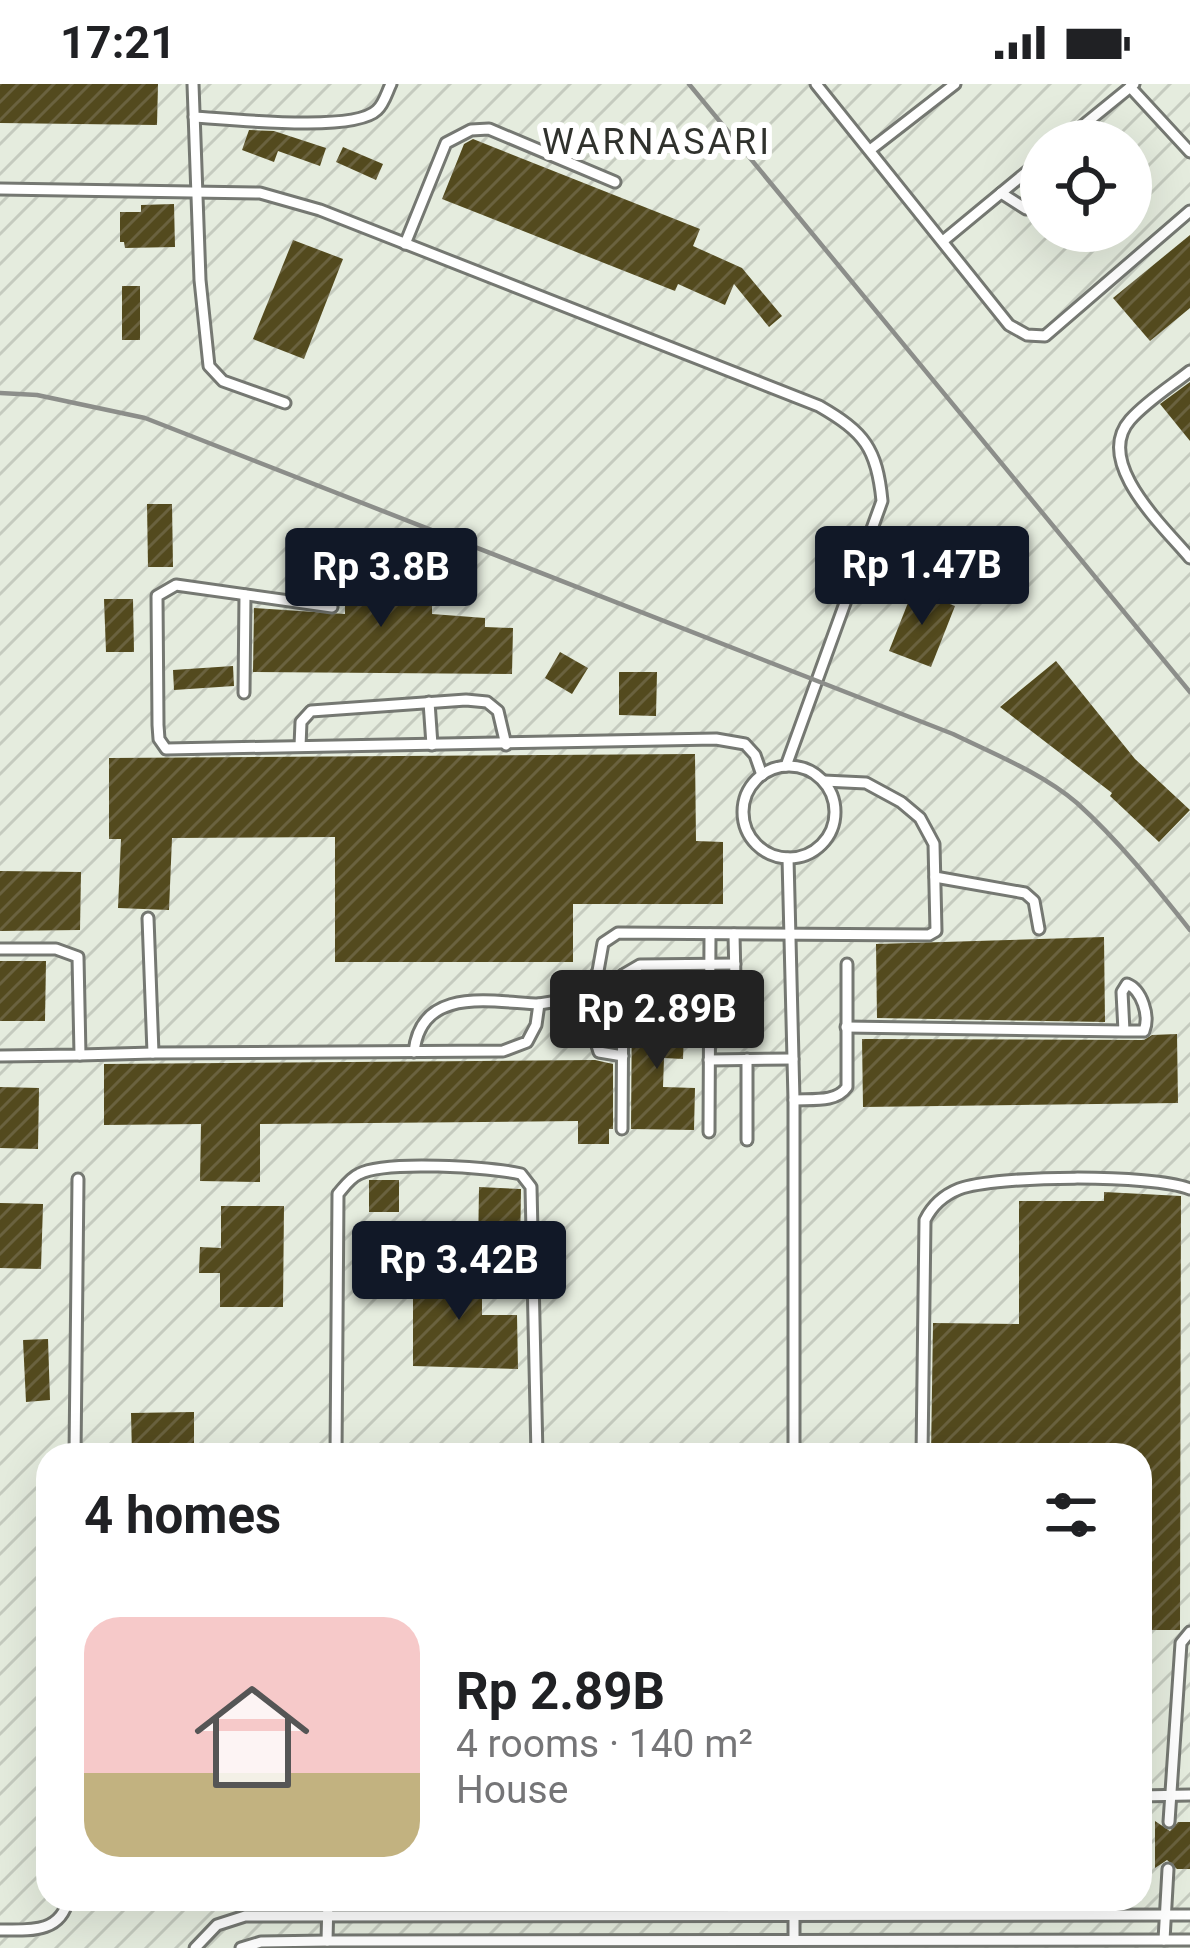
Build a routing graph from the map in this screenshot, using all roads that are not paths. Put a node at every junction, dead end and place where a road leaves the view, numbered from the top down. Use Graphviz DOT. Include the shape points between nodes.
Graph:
graph roads {
  1 [pos="194,84"];
  2 [pos="391,84"];
  3 [pos="816,84"];
  4 [pos="955,84"];
  5 [pos="1132,86"];
  6 [pos="194,117"];
  7 [pos="1090,120"];
  8 [pos="870,149"];
  9 [pos="1190,152"];
  10 [pos="1020,177"];
  11 [pos="615,182"];
  12 [pos="0,189"];
  13 [pos="197,189"];
  14 [pos="1000,193"];
  15 [pos="1020,205"];
  16 [pos="1190,211"];
  17 [pos="943,241"];
  18 [pos="405,244"];
  19 [pos="1190,371"];
  20 [pos="285,403"];
  21 [pos="1190,558"];
  22 [pos="244,595"];
  23 [pos="332,607"];
  24 [pos="244,693"];
  25 [pos="429,701"];
  26 [pos="432,745"];
  27 [pos="506,745"];
  28 [pos="300,746"];
  29 [pos="786,766"];
  30 [pos="762,775"];
  31 [pos="824,782"];
  32 [pos="788,858"];
  33 [pos="935,877"];
  34 [pos="148,918"];
  35 [pos="1039,928"];
  36 [pos="792,933"];
  37 [pos="710,934"];
  38 [pos="734,934"];
  39 [pos="0,949"];
  40 [pos="710,964"];
  41 [pos="735,964"];
  42 [pos="848,964"];
  43 [pos="623,975"];
  44 [pos="539,1004"];
  45 [pos="846,1027"];
  46 [pos="1124,1031"];
  47 [pos="710,1037"];
  48 [pos="414,1052"];
  49 [pos="153,1053"];
  50 [pos="80,1055"];
  51 [pos="0,1056"];
  52 [pos="623,1056"];
  53 [pos="747,1059"];
  54 [pos="793,1059"];
  55 [pos="709,1060"];
  56 [pos="794,1100"];
  57 [pos="622,1129"];
  58 [pos="709,1132"];
  59 [pos="747,1140"];
  60 [pos="78,1179"];
  61 [pos="1190,1189"];
  62 [pos="75,1443"];
  63 [pos="336,1443"];
  64 [pos="537,1443"];
  65 [pos="794,1443"];
  66 [pos="922,1443"];
  67 [pos="1190,1632"];
  68 [pos="1184,1711"];
  69 [pos="1190,1795"];
  70 [pos="1152,1796"];
  71 [pos="1168,1796"];
  72 [pos="1169,1822"];
  73 [pos="1168,1869"];
  74 [pos="64,1911"];
  75 [pos="328,1911"];
  76 [pos="794,1913"];
  77 [pos="542,1914"];
  78 [pos="1165,1915"];
  79 [pos="1190,1915"];
  80 [pos="328,1916"];
  81 [pos="0,1930"];
  82 [pos="794,1940"];
  83 [pos="1163,1940"];
  84 [pos="1190,1940"];
  85 [pos="327,1941"];
  86 [pos="465,1944"];
  87 [pos="589,1944"];
  88 [pos="1101,1944"];
  89 [pos="195,1948"];
  90 [pos="241,1948"];
  1 -- 6 [label="lane"];
  2 -- 6 [label="lane" via="364,119"];
  3 -- 8 [label="lane"];
  4 -- 8 [label="lane"];
  5 -- 7 [label="lane"];
  5 -- 9 [label="lane"];
  6 -- 13 [label="lane"];
  8 -- 17 [label="lane"];
  10 -- 14 [label="lane"];
  11 -- 18 [label="lane" via="489,129 471,130 446,143"];
  12 -- 13 [label="lane"];
  13 -- 18 [label="lane" via="260,193"];
  13 -- 20 [label="lane" via="209,366 223,381"];
  14 -- 15 [label="lane"];
  14 -- 17 [label="lane"];
  16 -- 17 [label="lane" via="1046,336 1009,325"];
  18 -- 29 [label="lane" via="819,406 868,443 882,501"];
  19 -- 21 [label="lane" via="1128,422 1120,457 1128,482"];
  22 -- 23 [label="lane"];
  22 -- 24 [label="lane"];
  22 -- 28 [label="lane" via="176,586 157,596 159,739 166,749"];
  25 -- 26 [label="lane"];
  25 -- 27 [label="lane" via="487,702 499,710"];
  25 -- 28 [label="lane" via="311,710 301,722"];
  26 -- 27 [label="lane"];
  26 -- 28 [label="lane"];
  27 -- 30 [label="lane" via="716,739 745,744"];
  29 -- 30 [label="lane"];
  29 -- 31 [label="lane"];
  30 -- 32 [label="lane" via="746,798 745,826 761,849"];
  31 -- 32 [label="lane" via="834,824 817,849"];
  31 -- 33 [label="lane" via="866,783 920,818 934,844"];
  32 -- 36 [label="lane"];
  33 -- 35 [label="lane" via="1024,893 1034,901"];
  33 -- 36 [label="lane" via="937,924 929,935"];
  34 -- 49 [label="lane"];
  36 -- 38 [label="lane"];
  36 -- 54 [label="lane"];
  37 -- 38 [label="lane"];
  37 -- 40 [label="lane"];
  37 -- 44 [label="lane" via="610,936 583,997"];
  38 -- 41 [label="lane"];
  39 -- 50 [label="lane" via="77,957"];
  40 -- 41 [label="lane"];
  40 -- 43 [label="lane" via="640,965"];
  40 -- 47 [label="lane"];
  41 -- 47 [label="lane" via="734,1032"];
  42 -- 45 [label="lane"];
  43 -- 52 [label="lane"];
  43 -- 52 [label="lane" via="594,1020 599,1052"];
  44 -- 48 [label="lane" via="536,1025 519,1047"];
  44 -- 48 [label="lane" via="441,1006 416,1030"];
  45 -- 46 [label="lane"];
  45 -- 56 [label="lane" via="842,1095"];
  46 -- 46 [label="lane" via="1146,1027 1138,992 1127,983"];
  47 -- 55 [label="lane"];
  48 -- 49 [label="lane"];
  49 -- 50 [label="lane"];
  50 -- 51 [label="lane"];
  52 -- 57 [label="lane"];
  53 -- 54 [label="lane"];
  53 -- 55 [label="lane"];
  53 -- 59 [label="lane"];
  54 -- 56 [label="lane"];
  55 -- 58 [label="lane"];
  56 -- 65 [label="lane"];
  60 -- 62 [label="lane"];
  61 -- 66 [label="lane" via="1140,1180 988,1182 955,1190 932,1207"];
  63 -- 64 [label="lane" via="338,1194 375,1168 493,1168 521,1174 532,1187"];
  67 -- 68 [label="lane" via="1181,1642"];
  68 -- 71 [label="lane"];
  69 -- 71 [label="lane"];
  70 -- 71 [label="lane"];
  71 -- 72 [label="lane"];
  73 -- 78 [label="lane"];
  74 -- 81 [label="lane" via="37,1930"];
  75 -- 80 [label="lane"];
  76 -- 77 [label="lane"];
  76 -- 78 [label="lane"];
  76 -- 82 [label="lane"];
  77 -- 80 [label="lane"];
  78 -- 79 [label="lane"];
  78 -- 83 [label="lane"];
  80 -- 85 [label="lane"];
  80 -- 89 [label="lane" via="245,1916 217,1924"];
  82 -- 87 [label="lane"];
  82 -- 88 [label="lane"];
  83 -- 84 [label="lane"];
  83 -- 88 [label="lane"];
  85 -- 86 [label="lane"];
  85 -- 90 [label="lane"];
  86 -- 87 [label="lane"];
}
